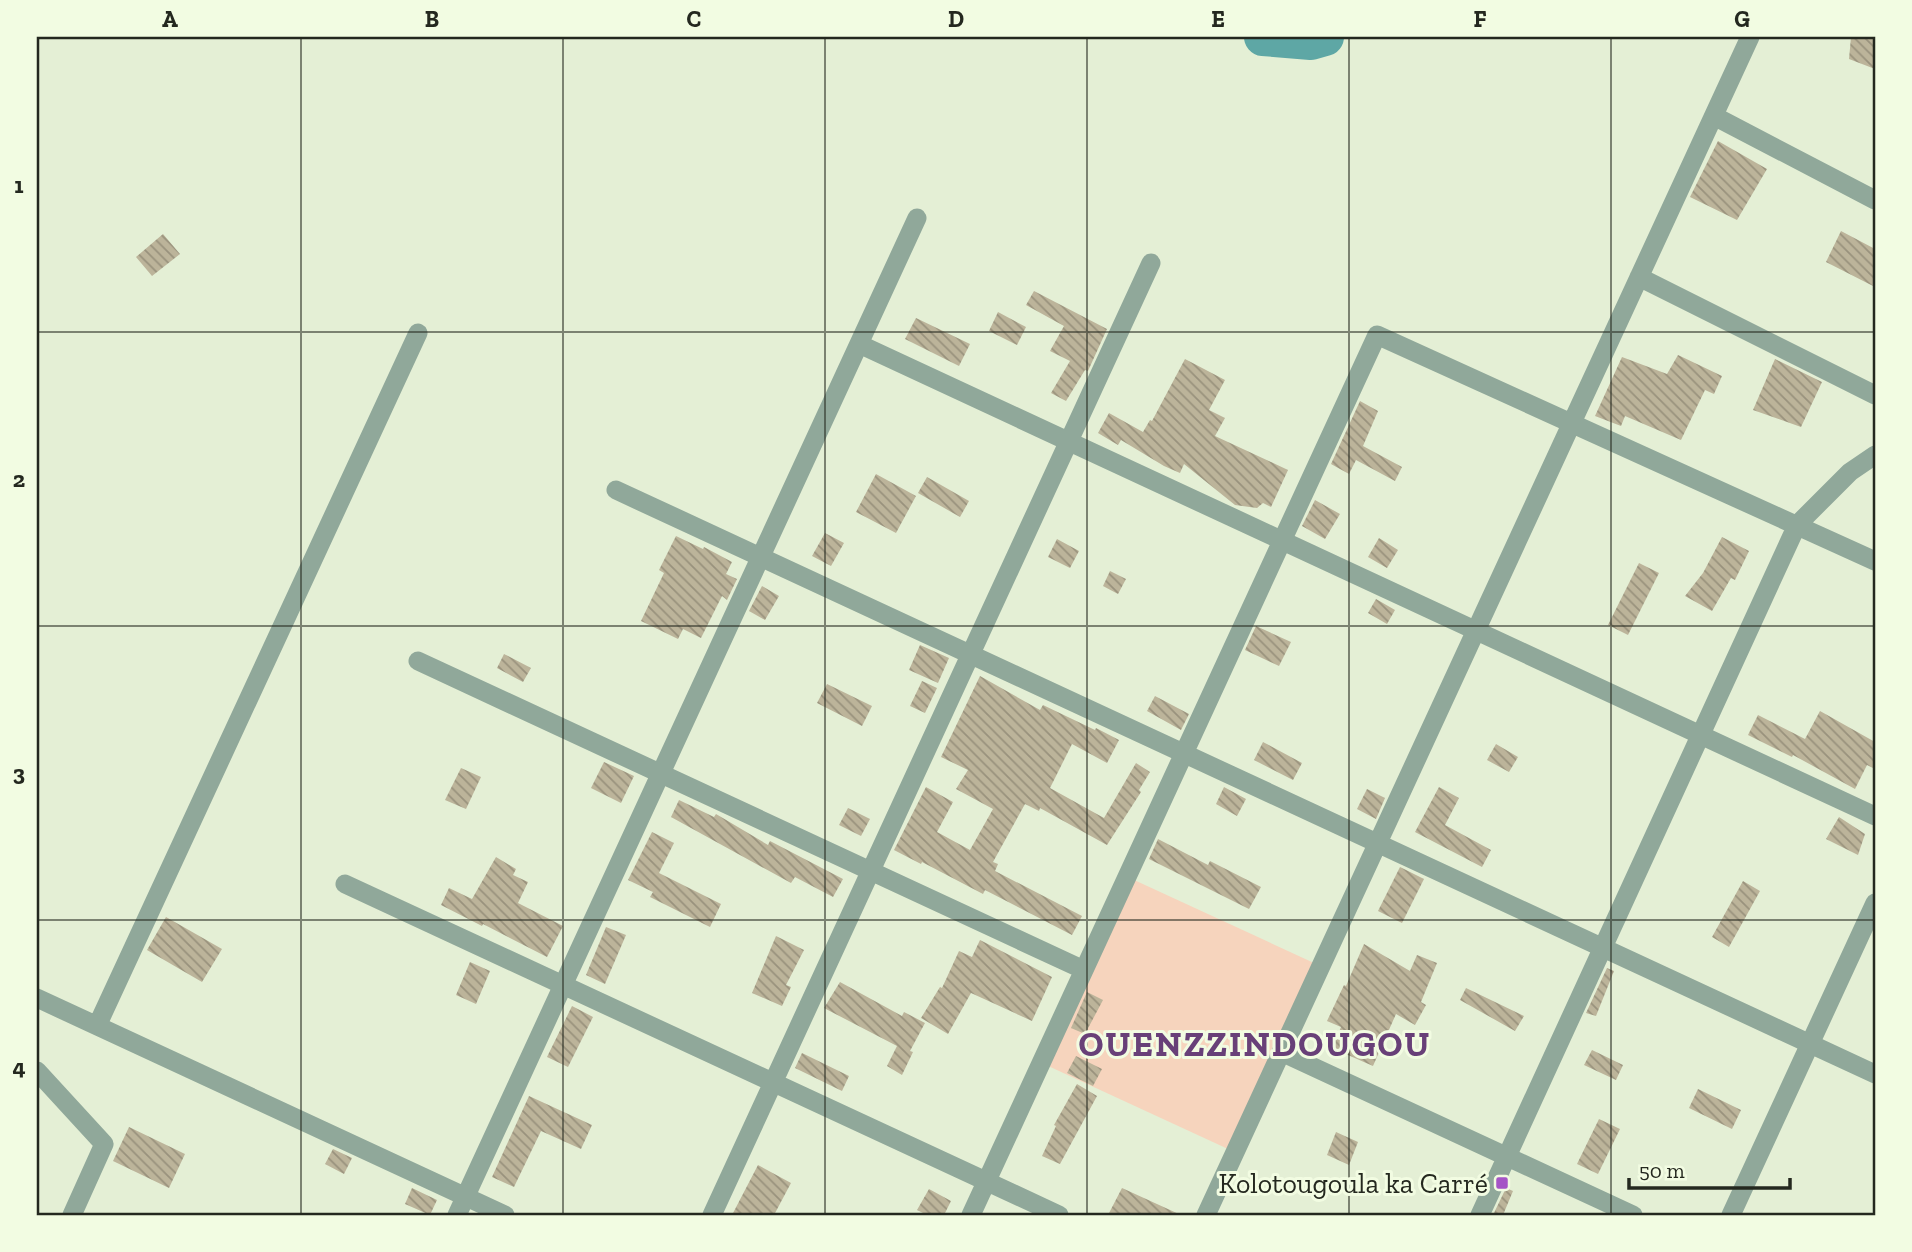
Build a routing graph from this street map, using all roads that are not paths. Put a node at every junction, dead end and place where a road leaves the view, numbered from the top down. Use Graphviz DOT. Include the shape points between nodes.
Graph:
graph roads {
  1 [pos="1750,37"];
  2 [pos="1714,116"];
  3 [pos="1875,200"];
  4 [pos="917,218"];
  5 [pos="1151,263"];
  6 [pos="1639,277"];
  7 [pos="418,333"];
  8 [pos="859,344"];
  9 [pos="1875,395"];
  10 [pos="1572,423"];
  11 [pos="1069,442"];
  12 [pos="1875,455"];
  13 [pos="616,490"];
  14 [pos="1797,525"];
  15 [pos="1282,541"];
  16 [pos="761,558"];
  17 [pos="1875,561"];
  18 [pos="1476,631"];
  19 [pos="971,655"];
  20 [pos="418,661"];
  21 [pos="1700,735"];
  22 [pos="1184,754"];
  23 [pos="661,774"];
  24 [pos="1875,816"];
  25 [pos="1377,844"];
  26 [pos="871,871"];
  27 [pos="345,884"];
  28 [pos="1875,903"];
  29 [pos="1603,948"];
  30 [pos="1084,970"];
  31 [pos="563,985"];
  32 [pos="37,998"];
  33 [pos="97,1026"];
  34 [pos="1810,1044"];
  35 [pos="1281,1052"];
  36 [pos="37,1071"];
  37 [pos="1875,1074"];
  38 [pos="773,1083"];
  39 [pos="1507,1157"];
  40 [pos="986,1182"];
  41 [pos="465,1197"];
  42 [pos="72,1215"];
  43 [pos="457,1215"];
  44 [pos="505,1215"];
  45 [pos="712,1215"];
  46 [pos="971,1215"];
  47 [pos="1059,1215"];
  48 [pos="1206,1215"];
  49 [pos="1480,1215"];
  50 [pos="1633,1215"];
  51 [pos="1731,1215"];
  1 -- 2 [label="street"];
  2 -- 3 [label="street"];
  2 -- 6 [label="street"];
  4 -- 8 [label="street"];
  5 -- 11 [label="street"];
  6 -- 9 [label="street"];
  6 -- 10 [label="street"];
  7 -- 33 [label="street"];
  8 -- 11 [label="street"];
  8 -- 16 [label="street"];
  10 -- 14 [label="street"];
  10 -- 15 [label="street" via="1377,335"];
  10 -- 18 [label="street"];
  11 -- 15 [label="street"];
  11 -- 19 [label="street"];
  12 -- 14 [label="street" via="1850,472"];
  13 -- 16 [label="street"];
  14 -- 17 [label="street"];
  14 -- 21 [label="street"];
  15 -- 18 [label="street"];
  15 -- 22 [label="street"];
  16 -- 19 [label="street"];
  16 -- 23 [label="street"];
  18 -- 21 [label="street"];
  18 -- 25 [label="street"];
  19 -- 22 [label="street"];
  19 -- 26 [label="street"];
  20 -- 23 [label="street"];
  21 -- 24 [label="street"];
  21 -- 29 [label="street"];
  22 -- 25 [label="street"];
  22 -- 30 [label="street"];
  23 -- 26 [label="street"];
  23 -- 31 [label="street"];
  25 -- 29 [label="street"];
  25 -- 35 [label="street"];
  26 -- 30 [label="street"];
  26 -- 38 [label="street"];
  27 -- 31 [label="street"];
  28 -- 34 [label="street"];
  29 -- 34 [label="street"];
  29 -- 39 [label="street"];
  30 -- 40 [label="street"];
  31 -- 38 [label="street"];
  31 -- 41 [label="street"];
  32 -- 33 [label="street"];
  33 -- 41 [label="street"];
  34 -- 37 [label="street"];
  34 -- 51 [label="street"];
  35 -- 39 [label="street"];
  35 -- 48 [label="street"];
  36 -- 42 [label="street" via="104,1144"];
  38 -- 40 [label="street"];
  38 -- 45 [label="street"];
  39 -- 49 [label="street"];
  39 -- 50 [label="street"];
  40 -- 46 [label="street"];
  40 -- 47 [label="street"];
  41 -- 43 [label="street"];
  41 -- 44 [label="street"];
}
